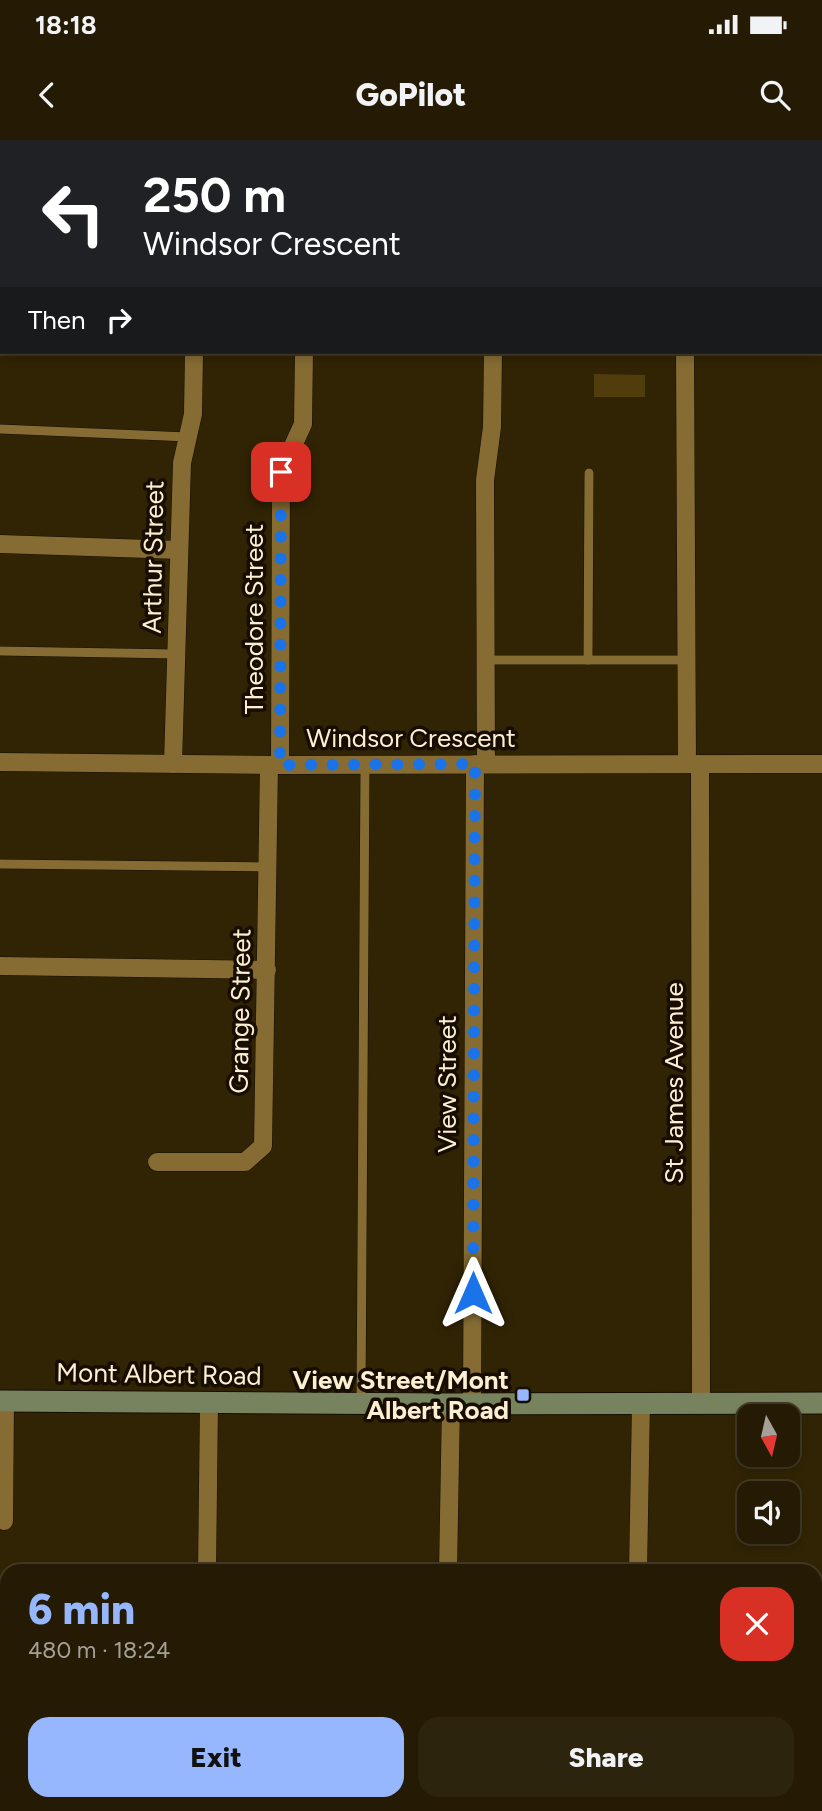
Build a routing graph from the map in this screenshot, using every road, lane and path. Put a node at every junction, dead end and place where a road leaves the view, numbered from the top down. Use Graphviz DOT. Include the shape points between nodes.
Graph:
graph roads {
  1 [pos="194,354"];
  2 [pos="304,354"];
  3 [pos="493,354"];
  4 [pos="685,354"];
  5 [pos="0,429"];
  6 [pos="188,437"];
  7 [pos="589,473"];
  8 [pos="0,544"];
  9 [pos="179,550"];
  10 [pos="0,651"];
  11 [pos="177,654"];
  12 [pos="486,660"];
  13 [pos="588,660"];
  14 [pos="687,660"];
  15 [pos="0,762"];
  16 [pos="173,764"];
  17 [pos="480,764"];
  18 [pos="694,764"];
  19 [pos="822,764"];
  20 [pos="275,765"];
  21 [pos="365,765"];
  22 [pos="0,864"];
  23 [pos="269,867"];
  24 [pos="0,966"];
  25 [pos="267,970"];
  26 [pos="157,1162"];
  27 [pos="3,1401"];
  28 [pos="209,1403"];
  29 [pos="641,1403"];
  30 [pos="701,1403"];
  31 [pos="822,1403"];
  32 [pos="361,1404"];
  33 [pos="462,1404"];
  34 [pos="4,1521"];
  35 [pos="207,1564"];
  36 [pos="449,1564"];
  37 [pos="638,1564"];
  1 -- 6 [label="street, Arthur Street" via="194,414"];
  2 -- 20 [label="street, Theodore Street" via="303,424 281,472"];
  3 -- 12 [label="street, View Street" via="492,427 485,480"];
  4 -- 14 [label="street, St James Avenue"];
  5 -- 6 [label="lane"];
  6 -- 9 [label="street, Arthur Street" via="182,463"];
  7 -- 13 [label="lane"];
  8 -- 9 [label="street"];
  9 -- 11 [label="street, Arthur Street"];
  10 -- 11 [label="lane"];
  11 -- 16 [label="street, Arthur Street"];
  12 -- 13 [label="lane"];
  12 -- 17 [label="street, View Street"];
  13 -- 14 [label="lane"];
  14 -- 18 [label="street, St James Avenue"];
  15 -- 16 [label="street, Windsor Crescent"];
  16 -- 20 [label="street, Windsor Crescent"];
  17 -- 18 [label="street, Windsor Crescent"];
  17 -- 21 [label="street, Windsor Crescent"];
  17 -- 33 [label="street, View Street"];
  18 -- 19 [label="street, Windsor Crescent"];
  18 -- 30 [label="street, St James Avenue"];
  20 -- 21 [label="street, Windsor Crescent"];
  20 -- 23 [label="street, Grange Street"];
  21 -- 32 [label="lane"];
  22 -- 23 [label="lane"];
  23 -- 25 [label="street, Grange Street"];
  24 -- 25 [label="street"];
  25 -- 26 [label="street, Grange Street" via="263,1146 245,1162"];
  27 -- 28 [label="main road, Mont Albert Road"];
  27 -- 34 [label="street"];
  28 -- 32 [label="main road, Mont Albert Road"];
  28 -- 35 [label="street"];
  29 -- 30 [label="main road, Mont Albert Road"];
  29 -- 33 [label="main road, Mont Albert Road"];
  29 -- 37 [label="street"];
  30 -- 31 [label="main road, Mont Albert Road"];
  32 -- 33 [label="main road, Mont Albert Road"];
  33 -- 36 [label="street, View Street"];
}
